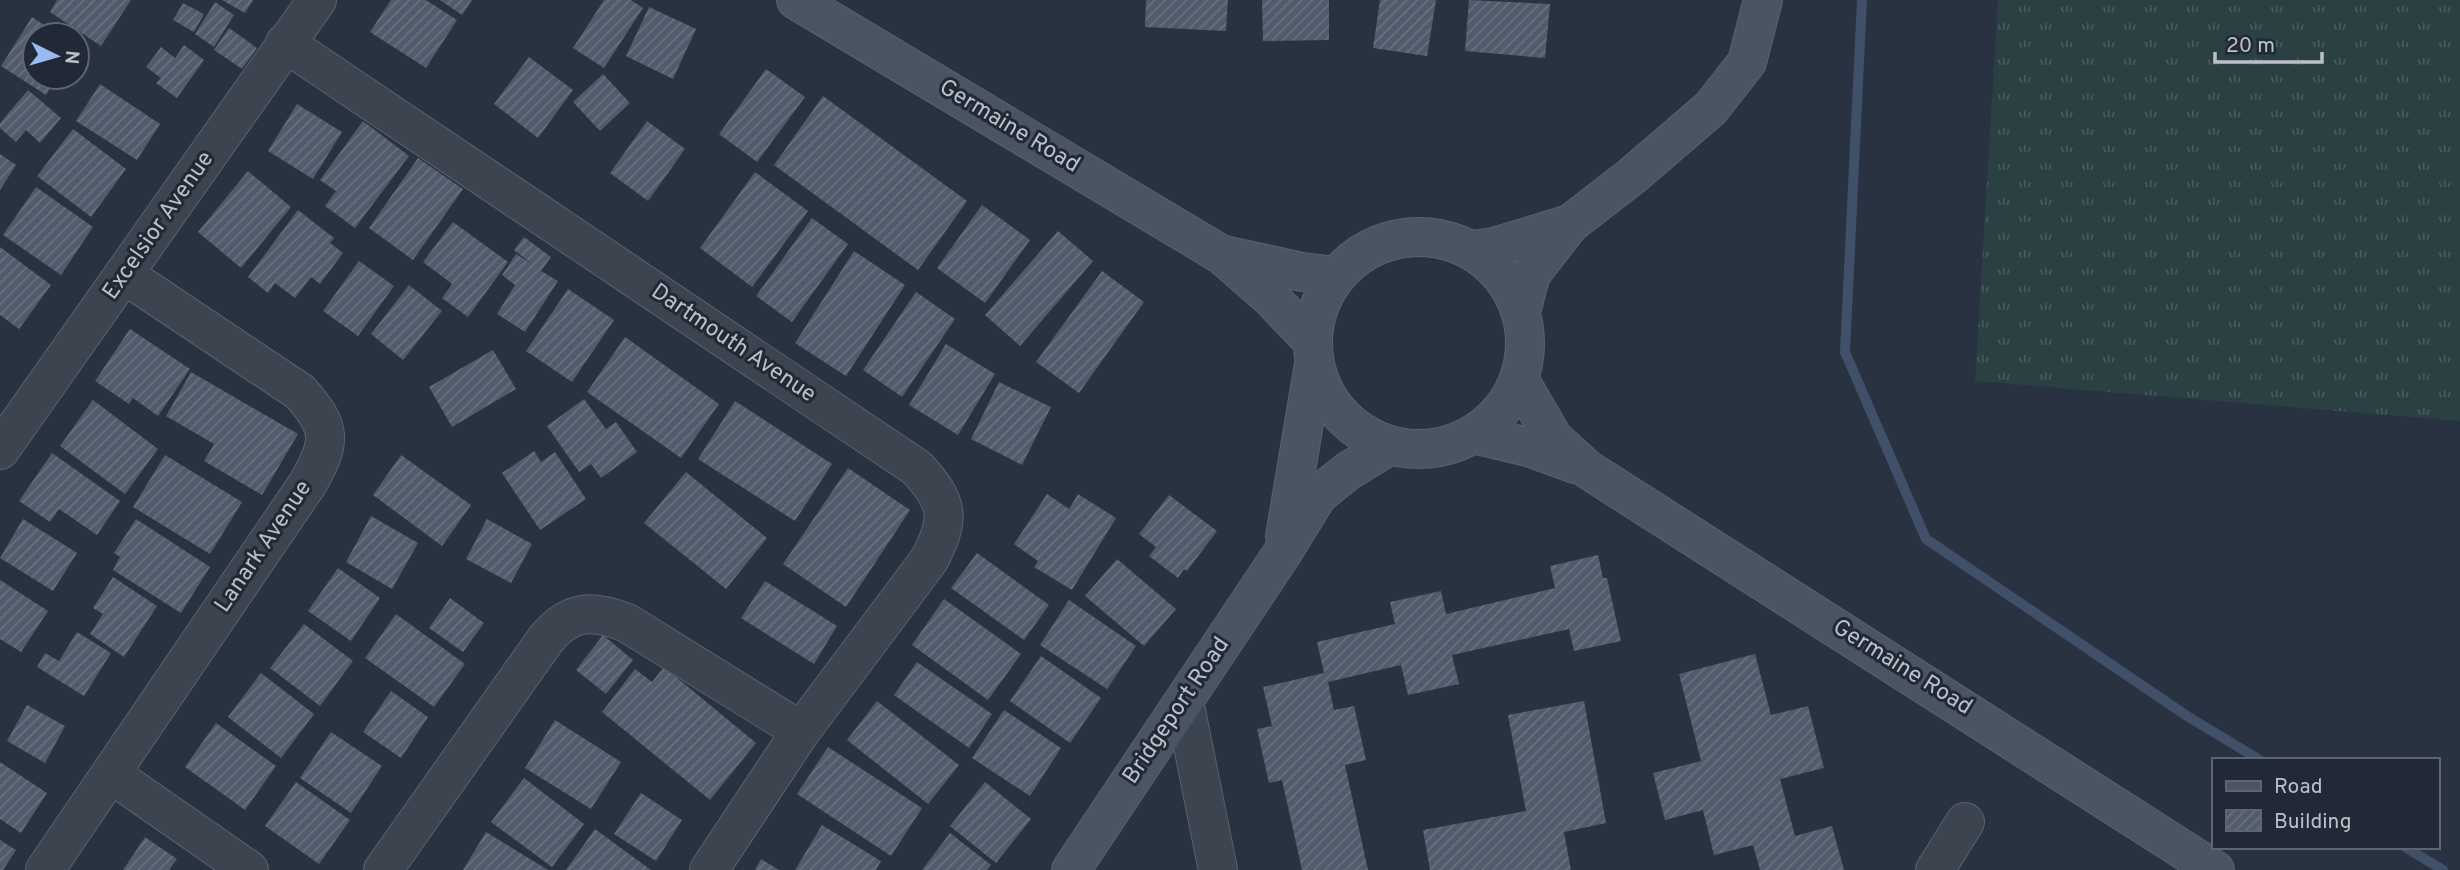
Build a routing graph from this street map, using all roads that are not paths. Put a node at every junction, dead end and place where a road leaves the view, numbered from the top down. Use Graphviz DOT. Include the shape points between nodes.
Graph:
graph roads {
  1 [pos="317,0"];
  2 [pos="796,0"];
  3 [pos="1763,0"];
  4 [pos="285,43"];
  5 [pos="1570,224"];
  6 [pos="1472,250"];
  7 [pos="1222,255"];
  8 [pos="125,275"];
  9 [pos="1336,275"];
  10 [pos="1521,312"];
  11 [pos="1313,352"];
  12 [pos="1519,379"];
  13 [pos="1474,434"];
  14 [pos="1389,446"];
  15 [pos="0,450"];
  16 [pos="1587,469"];
  17 [pos="1283,552"];
  18 [pos="1184,701"];
  19 [pos="801,731"];
  20 [pos="111,774"];
  21 [pos="1965,822"];
  22 [pos="45,870"];
  23 [pos="249,870"];
  24 [pos="383,870"];
  25 [pos="709,870"];
  26 [pos="1071,870"];
  27 [pos="1219,870"];
  28 [pos="1935,870"];
  29 [pos="2215,870"];
  1 -- 4 [label="street, Excelsior Avenue"];
  2 -- 7 [label="main road, Germaine Road"];
  3 -- 5 [label="main road" via="1747,62 1711,108"];
  4 -- 8 [label="street, Excelsior Avenue"];
  4 -- 19 [label="street, Dartmouth Avenue" via="917,468 936,489 944,512 941,537 929,560"];
  5 -- 6 [label="main road"];
  5 -- 10 [label="main road" via="1531,274"];
  6 -- 9 [label="main road" via="1444,238 1414,236 1384,242 1358,255"];
  6 -- 10 [label="main road" via="1491,263"];
  7 -- 9 [label="main road, Germaine Road"];
  7 -- 11 [label="main road, Germaine Road" via="1271,298"];
  8 -- 15 [label="street, Excelsior Avenue"];
  8 -- 20 [label="street, Lanark Avenue" via="300,391 326,433 322,459 308,483"];
  9 -- 11 [label="main road" via="1319,306"];
  10 -- 12 [label="main road" via="1526,346"];
  11 -- 14 [label="main road" via="1331,402 1362,433"];
  11 -- 17 [label="main road, Bridgeport Road"];
  12 -- 13 [label="main road" via="1506,405"];
  12 -- 16 [label="main road, Germaine Road" via="1553,439"];
  13 -- 14 [label="main road" via="1447,446 1417,450"];
  13 -- 16 [label="main road, Germaine Road" via="1528,447"];
  14 -- 17 [label="main road, Bridgeport Road" via="1318,495"];
  16 -- 29 [label="main road, Germaine Road"];
  17 -- 18 [label="main road, Bridgeport Road"];
  18 -- 26 [label="main road, Bridgeport Road"];
  18 -- 27 [label="street"];
  19 -- 24 [label="street" via="627,623 603,613 577,615 558,624 545,639"];
  19 -- 25 [label="street, Dartmouth Avenue"];
  20 -- 22 [label="street, Lanark Avenue"];
  20 -- 23 [label="street"];
  21 -- 28 [label="street"];
}
